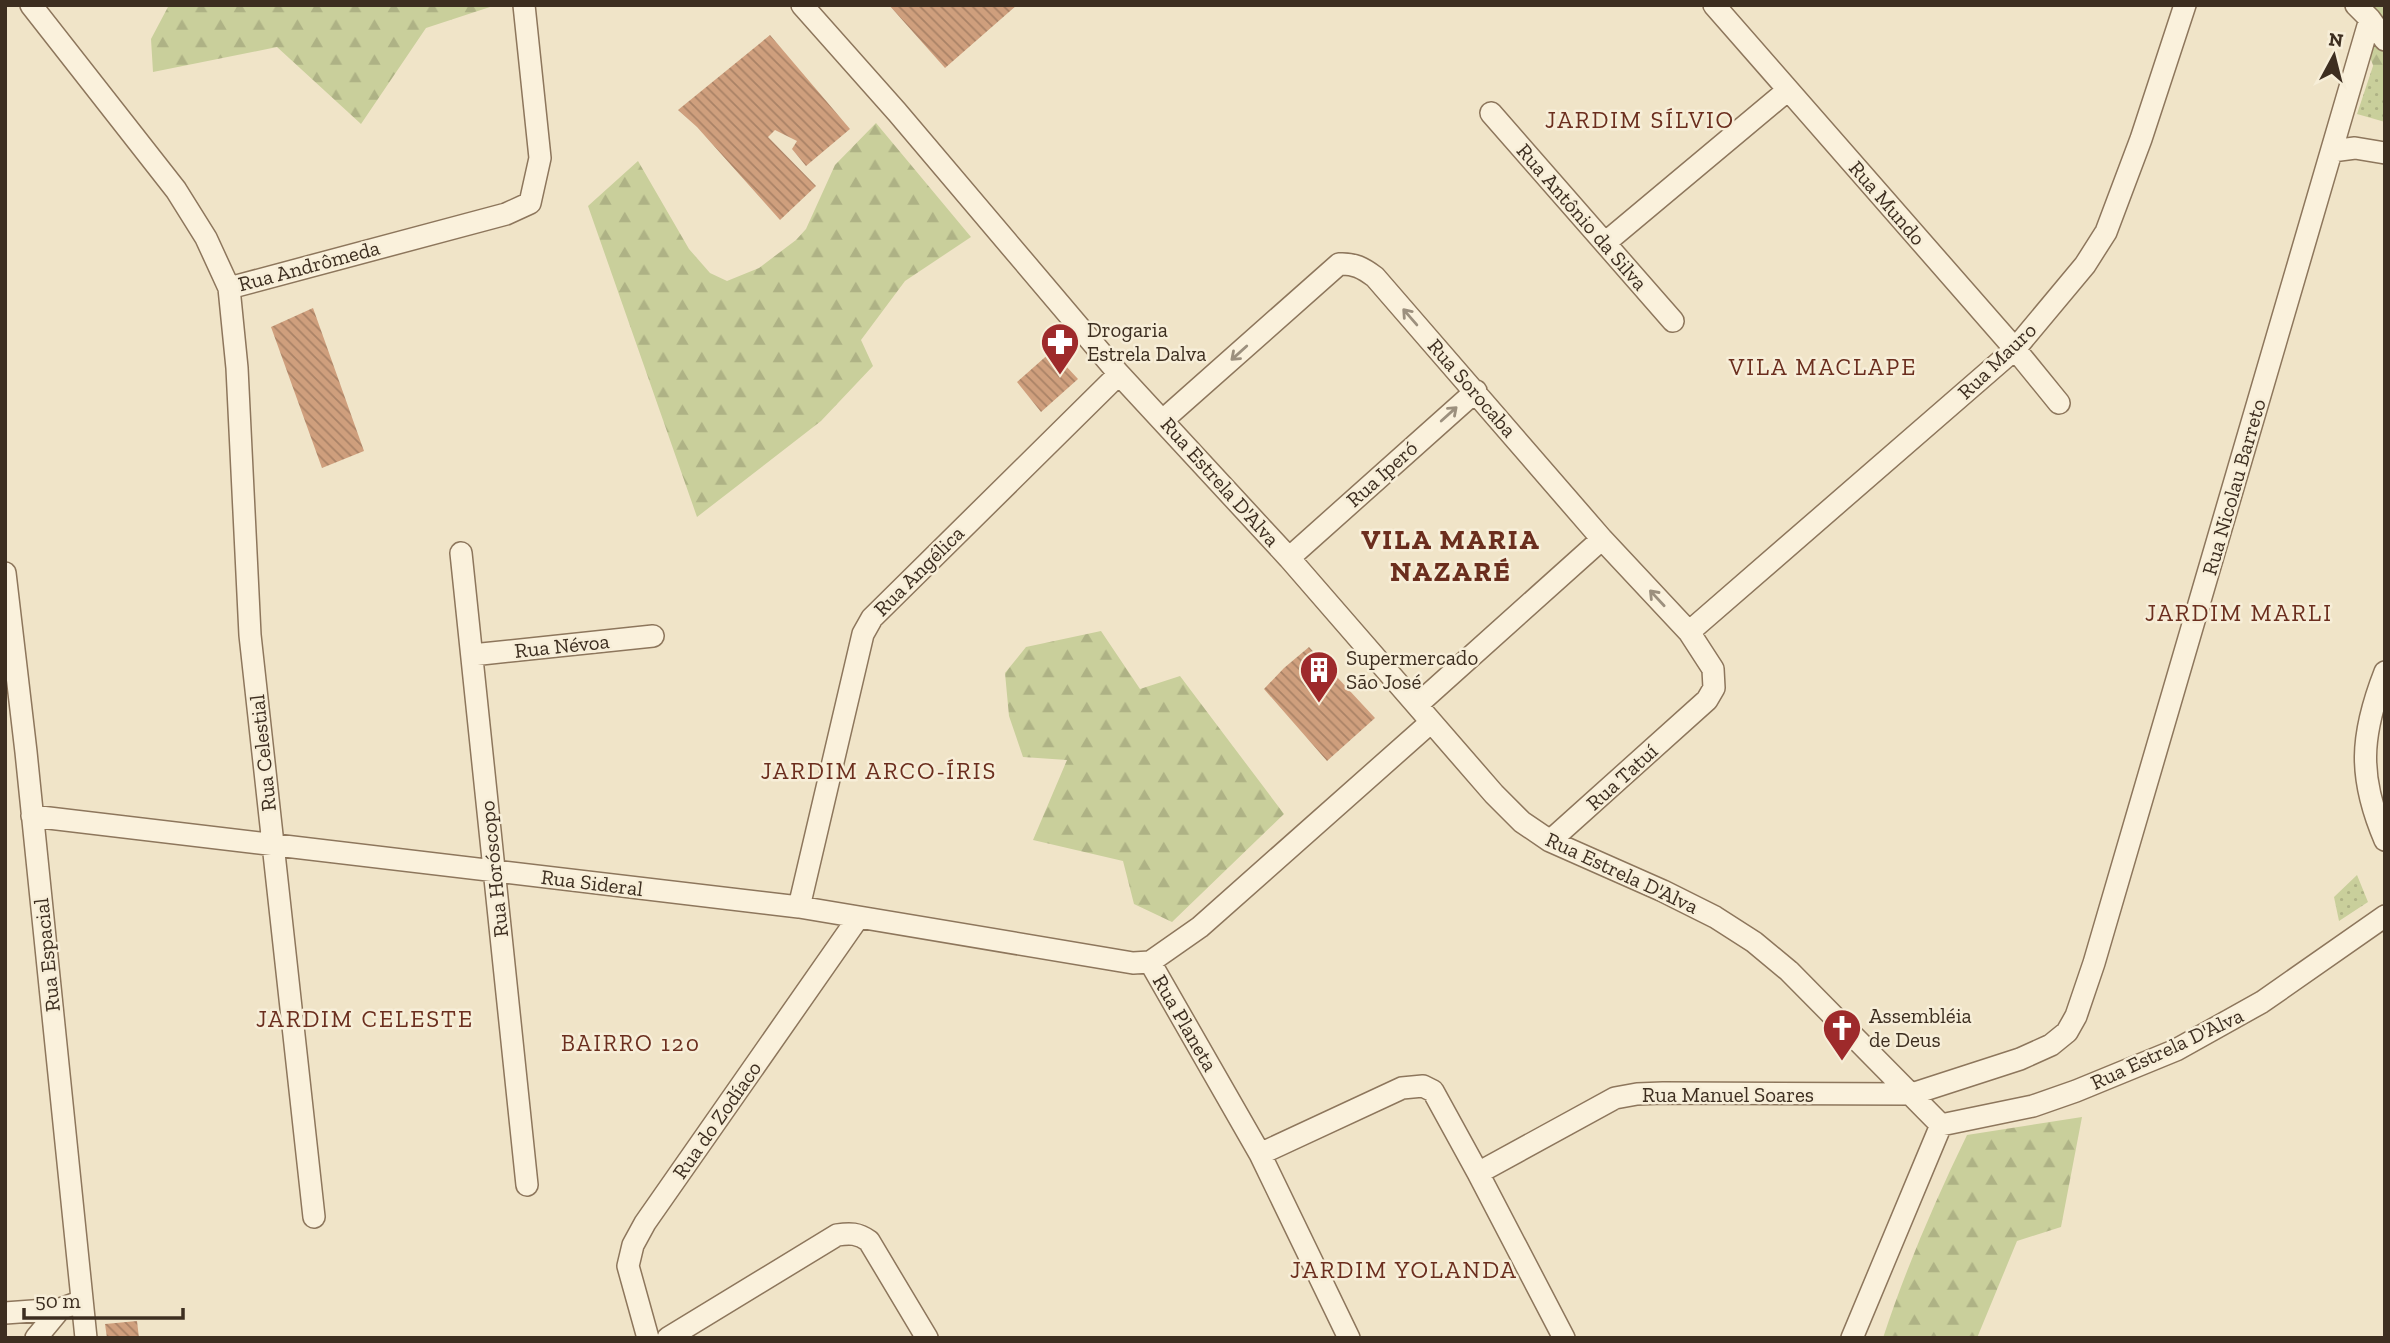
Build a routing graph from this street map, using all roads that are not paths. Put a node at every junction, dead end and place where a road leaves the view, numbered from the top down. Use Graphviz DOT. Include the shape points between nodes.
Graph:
graph roads {
  1 [pos="31,5"];
  2 [pos="524,5"];
  3 [pos="802,5"];
  4 [pos="1714,5"];
  5 [pos="2185,5"];
  6 [pos="2363,12"];
  7 [pos="2385,40"];
  8 [pos="1788,90"];
  9 [pos="1491,113"];
  10 [pos="2332,151"];
  11 [pos="2385,153"];
  12 [pos="1605,243"];
  13 [pos="229,288"];
  14 [pos="1673,321"];
  15 [pos="2015,349"];
  16 [pos="1119,374"];
  17 [pos="1476,391"];
  18 [pos="2059,403"];
  19 [pos="1163,420"];
  20 [pos="1602,539"];
  21 [pos="461,553"];
  22 [pos="1289,558"];
  23 [pos="5,573"];
  24 [pos="1689,632"];
  25 [pos="653,636"];
  26 [pos="472,655"];
  27 [pos="2385,672"];
  28 [pos="12,697"];
  29 [pos="1417,705"];
  30 [pos="1693,712"];
  31 [pos="1430,723"];
  32 [pos="32,816"];
  33 [pos="2385,840"];
  34 [pos="1550,841"];
  35 [pos="273,845"];
  36 [pos="494,872"];
  37 [pos="799,907"];
  38 [pos="2385,916"];
  39 [pos="858,918"];
  40 [pos="1150,962"];
  41 [pos="1912,1094"];
  42 [pos="1941,1125"];
  43 [pos="1259,1154"];
  44 [pos="1478,1172"];
  45 [pos="527,1185"];
  46 [pos="314,1217"];
  47 [pos="82,1301"];
  48 [pos="60,1309"];
  49 [pos="5,1313"];
  50 [pos="36,1338"];
  51 [pos="86,1338"];
  52 [pos="648,1338"];
  53 [pos="668,1338"];
  54 [pos="927,1338"];
  55 [pos="1349,1338"];
  56 [pos="1564,1338"];
  57 [pos="1852,1338"];
  1 -- 13 [label="street, Rua Andrômeda" via="176,190 206,238"];
  2 -- 13 [label="street, Rua Andrômeda" via="540,158 530,203 506,215"];
  3 -- 16 [label="street, Rua Estrela D'Alva"];
  4 -- 8 [label="street, Rua Mundo"];
  5 -- 15 [label="street, Rua Mauro" via="2106,232 2085,265"];
  6 -- 7 [label="street"];
  6 -- 10 [label="street, Rua Nicolau Barreto"];
  8 -- 12 [label="street"];
  8 -- 15 [label="street, Rua Mundo"];
  9 -- 12 [label="street, Rua Antônio da Silva"];
  10 -- 11 [label="street" via="2355,148"];
  10 -- 41 [label="street, Rua Nicolau Barreto" via="2076,1016 2067,1032 2051,1045"];
  12 -- 14 [label="street, Rua Antônio da Silva"];
  13 -- 35 [label="street, Rua Celestial" via="250,635"];
  15 -- 18 [label="street, Rua Mundo"];
  15 -- 24 [label="street, Rua Mauro"];
  16 -- 19 [label="street, Rua Estrela D'Alva"];
  16 -- 37 [label="street, Rua Angélica" via="872,618 863,634"];
  17 -- 19 [label="street, Rua Sorocaba, one-way" via="1374,276 1363,268 1339,264"];
  17 -- 20 [label="street, Rua Sorocaba"];
  22 -- 17 [label="street, Rua Iperó, one-way"];
  19 -- 22 [label="street, Rua Estrela D'Alva"];
  24 -- 20 [label="street, Rua Sorocaba, one-way"];
  20 -- 29 [label="street"];
  21 -- 26 [label="street, Rua Horóscopo"];
  22 -- 29 [label="street, Rua Estrela D'Alva"];
  23 -- 28 [label="street, Rua Espacial"];
  24 -- 30 [label="street, Rua Sorocaba" via="1713,669 1714,679 1707,700"];
  25 -- 26 [label="street, Rua Névoa"];
  26 -- 36 [label="street, Rua Horóscopo"];
  27 -- 33 [label="street" via="2366,738 2365,775 2372,811"];
  28 -- 32 [label="street, Rua Espacial"];
  29 -- 31 [label="street, Rua Estrela D'Alva"];
  30 -- 34 [label="street, Rua Tatuí"];
  31 -- 34 [label="street, Rua Estrela D'Alva" via="1522,822"];
  31 -- 40 [label="street, Rua Planeta" via="1199,927"];
  32 -- 35 [label="street, Rua Sideral"];
  32 -- 47 [label="street, Rua Espacial"];
  34 -- 41 [label="street, Rua Estrela D'Alva" via="1663,891 1754,942"];
  35 -- 36 [label="street, Rua Sideral"];
  35 -- 46 [label="street, Rua Celestial"];
  36 -- 37 [label="street, Rua Sideral"];
  36 -- 45 [label="street, Rua Horóscopo"];
  37 -- 39 [label="street, Rua Sideral"];
  38 -- 42 [label="street, Rua Estrela D'Alva" via="2262,1002 2176,1049 2032,1106"];
  39 -- 40 [label="street, Rua Sideral" via="1133,963"];
  39 -- 52 [label="street, Rua do Zodíaco" via="633,1245 628,1266"];
  40 -- 43 [label="street, Rua Planeta"];
  41 -- 42 [label="street, Rua Estrela D'Alva"];
  41 -- 44 [label="street, Rua Manuel Soares" via="1637,1094 1594,1108"];
  42 -- 57 [label="street"];
  43 -- 44 [label="street" via="1402,1087 1423,1086 1441,1103"];
  43 -- 55 [label="street, Rua Planeta"];
  44 -- 56 [label="street"];
  47 -- 48 [label="street"];
  47 -- 51 [label="street, Rua Espacial"];
  48 -- 49 [label="street"];
  48 -- 50 [label="street"];
  53 -- 54 [label="street" via="837,1235 860,1235 869,1241"];
}
